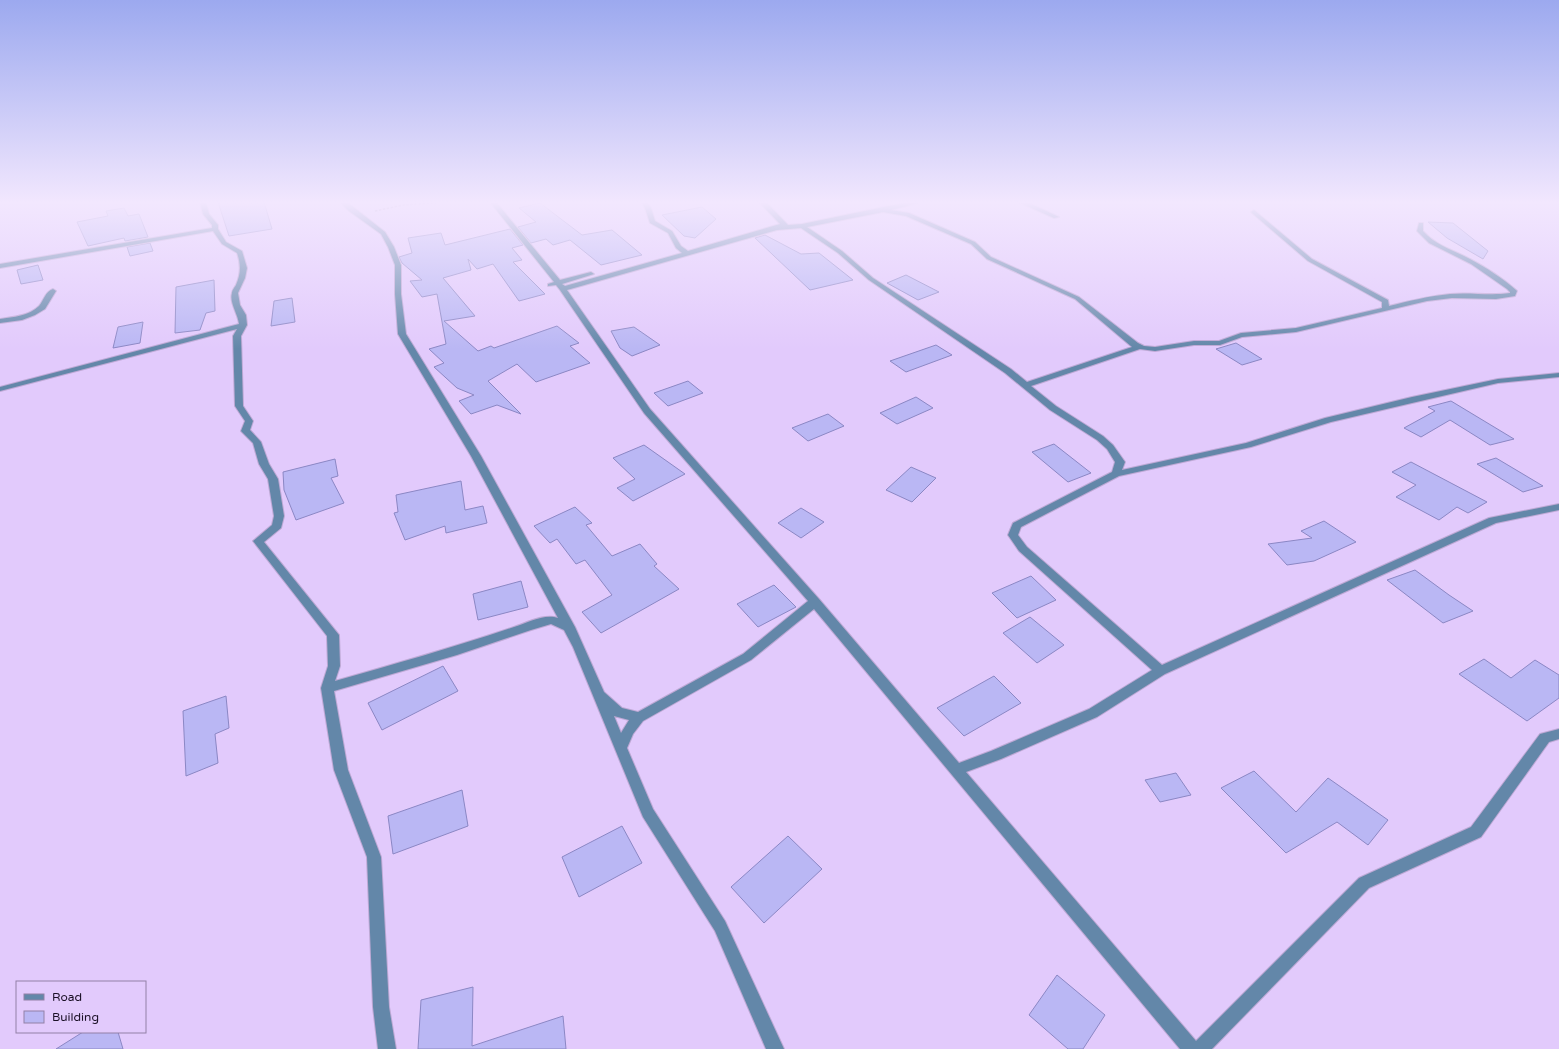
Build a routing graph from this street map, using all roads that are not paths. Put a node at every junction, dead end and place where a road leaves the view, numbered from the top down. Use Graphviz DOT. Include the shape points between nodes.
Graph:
graph roads {
  1 [pos="87,251"];
  2 [pos="238,251"];
  3 [pos="393,251"];
  4 [pos="532,251"];
  5 [pos="671,251"];
  6 [pos="683,251"];
  7 [pos="698,251"];
  8 [pos="838,251"];
  9 [pos="981,251"];
  10 [pos="1300,251"];
  11 [pos="1447,251"];
  12 [pos="687,254"];
  13 [pos="0,266"];
  14 [pos="550,285"];
  15 [pos="563,289"];
  16 [pos="53,292"];
  17 [pos="1385,308"];
  18 [pos="0,321"];
  19 [pos="243,325"];
  20 [pos="1139,347"];
  21 [pos="1559,375"];
  22 [pos="1026,385"];
  23 [pos="0,389"];
  24 [pos="1116,474"];
  25 [pos="1559,507"];
  26 [pos="815,602"];
  27 [pos="569,627"];
  28 [pos="1161,671"];
  29 [pos="327,688"];
  30 [pos="598,692"];
  31 [pos="639,717"];
  32 [pos="1559,734"];
  33 [pos="621,748"];
  34 [pos="956,770"];
  35 [pos="387,1049"];
  36 [pos="776,1049"];
  37 [pos="1191,1049"];
  38 [pos="1200,1049"];
  1 -- 13 [label="street"];
  2 -- 19 [label="street" via="243,260 244,272 241,285 235,293"];
  3 -- 27 [label="street" via="398,265 402,334 476,456"];
  4 -- 15 [label="street"];
  5 -- 14 [label="street"];
  6 -- 12 [label="street"];
  7 -- 12 [label="street"];
  8 -- 22 [label="street" via="871,279"];
  9 -- 20 [label="street" via="989,258 1078,298"];
  10 -- 17 [label="street" via="1331,274 1386,301"];
  11 -- 17 [label="street" via="1483,269 1514,291 1513,295 1452,296"];
  12 -- 15 [label="street"];
  15 -- 26 [label="street" via="647,411"];
  16 -- 18 [label="street" via="41,307 31,314"];
  17 -- 20 [label="street" via="1296,330 1241,335 1220,343"];
  19 -- 23 [label="street"];
  19 -- 29 [label="street" via="238,336 239,406 249,421 245,431 257,442 264,464 273,479 278,516 277,526 258,541 333,635 334,666"];
  20 -- 22 [label="street"];
  21 -- 24 [label="street" via="1498,381 1412,400 1328,420 1248,445"];
  22 -- 24 [label="street" via="1053,408 1110,447 1120,462"];
  24 -- 28 [label="street" via="1017,525 1013,535 1023,549"];
  25 -- 28 [label="street" via="1493,520"];
  26 -- 31 [label="street" via="747,657"];
  26 -- 34 [label="street"];
  27 -- 29 [label="street" via="552,620 457,651"];
  27 -- 30 [label="street"];
  28 -- 34 [label="street" via="1093,713"];
  29 -- 35 [label="street" via="341,770 374,857 381,1008"];
  30 -- 31 [label="street" via="618,712"];
  30 -- 33 [label="street"];
  31 -- 33 [label="street" via="628,731"];
  32 -- 38 [label="street" via="1545,738 1476,832 1364,883"];
  33 -- 36 [label="street" via="648,813 720,926"];
  34 -- 37 [label="street"];
}
